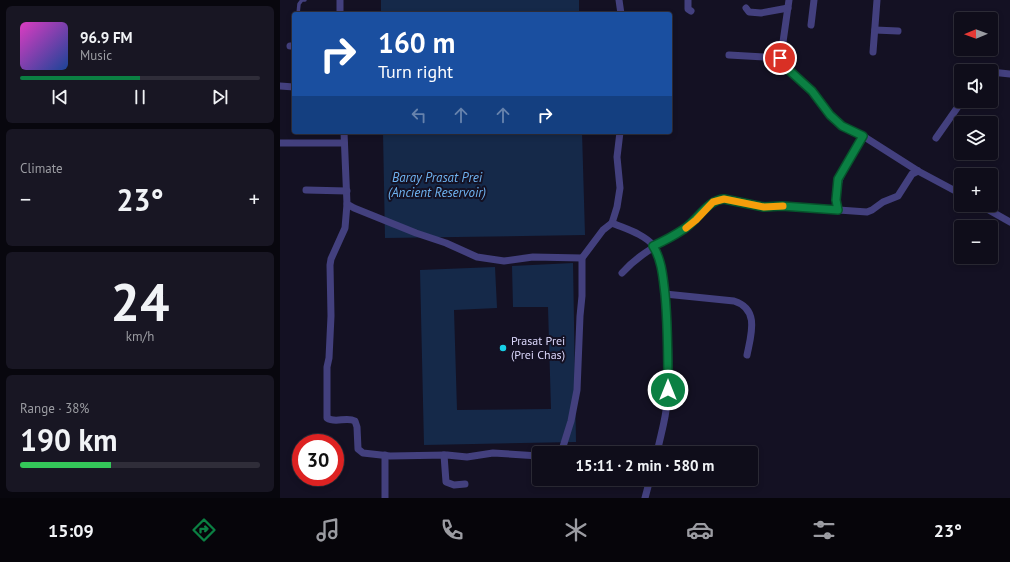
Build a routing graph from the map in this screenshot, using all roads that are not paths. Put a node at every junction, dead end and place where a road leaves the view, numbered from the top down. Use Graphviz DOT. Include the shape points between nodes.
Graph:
graph roads {
  1 [pos="305,0"];
  2 [pos="340,0"];
  3 [pos="619,0"];
  4 [pos="688,0"];
  5 [pos="814,0"];
  6 [pos="877,0"];
  7 [pos="789,4"];
  8 [pos="746,8"];
  9 [pos="691,11"];
  10 [pos="298,12"];
  11 [pos="340,12"];
  12 [pos="622,12"];
  13 [pos="811,25"];
  14 [pos="875,30"];
  15 [pos="898,31"];
  16 [pos="873,52"];
  17 [pos="729,55"];
  18 [pos="780,58"];
  19 [pos="998,73"];
  20 [pos="1010,74"];
  21 [pos="280,86"];
  22 [pos="292,87"];
  23 [pos="957,108"];
  24 [pos="344,134"];
  25 [pos="620,134"];
  26 [pos="863,136"];
  27 [pos="936,138"];
  28 [pos="344,142"];
  29 [pos="280,143"];
  30 [pos="918,170"];
  31 [pos="306,190"];
  32 [pos="954,190"];
  33 [pos="347,191"];
  34 [pos="347,204"];
  35 [pos="838,210"];
  36 [pos="992,212"];
  37 [pos="1010,222"];
  38 [pos="612,223"];
  39 [pos="653,246"];
  40 [pos="582,258"];
  41 [pos="622,272"];
  42 [pos="665,294"];
  43 [pos="747,355"];
  44 [pos="564,446"];
  45 [pos="658,446"];
  46 [pos="444,455"];
  47 [pos="385,456"];
  48 [pos="532,456"];
  49 [pos="465,484"];
  50 [pos="648,486"];
  51 [pos="385,498"];
  52 [pos="645,498"];
  1 -- 10 [label="lane" via="299,4"];
  2 -- 11 [label="street"];
  3 -- 12 [label="street"];
  4 -- 9 [label="street" via="688,9"];
  5 -- 13 [label="street"];
  6 -- 14 [label="street"];
  7 -- 8 [label="street" via="756,14"];
  7 -- 18 [label="street"];
  14 -- 15 [label="street"];
  14 -- 16 [label="street"];
  17 -- 18 [label="street"];
  18 -- 26 [label="street" via="780,62 812,91 830,115 842,126"];
  19 -- 20 [label="street"];
  21 -- 22 [label="street"];
  23 -- 27 [label="street"];
  24 -- 28 [label="street"];
  25 -- 38 [label="street" via="617,157 620,188"];
  26 -- 30 [label="street"];
  26 -- 35 [label="street" via="838,179"];
  28 -- 29 [label="street"];
  28 -- 33 [label="street"];
  30 -- 32 [label="street"];
  30 -- 35 [label="street" via="912,174 898,196 872,210"];
  31 -- 33 [label="street"];
  33 -- 34 [label="street"];
  34 -- 40 [label="street" via="477,257 504,261 533,256"];
  34 -- 47 [label="street" via="345,228 331,259 332,316 327,367 327,418 332,421 353,419 357,427 358,449 363,453"];
  35 -- 39 [label="street" via="764,207 719,199 685,229"];
  36 -- 37 [label="street"];
  38 -- 39 [label="street" via="644,237"];
  38 -- 40 [label="street" via="603,230"];
  39 -- 41 [label="street"];
  39 -- 42 [label="street" via="657,251"];
  40 -- 44 [label="street" via="577,390"];
  42 -- 43 [label="street" via="734,301 746,306 752,320"];
  42 -- 45 [label="street" via="668,390"];
  46 -- 47 [label="street"];
  46 -- 48 [label="street" via="467,458 493,454"];
  46 -- 49 [label="street" via="446,482 454,485"];
  47 -- 51 [label="street"];
  50 -- 52 [label="street"];
}
